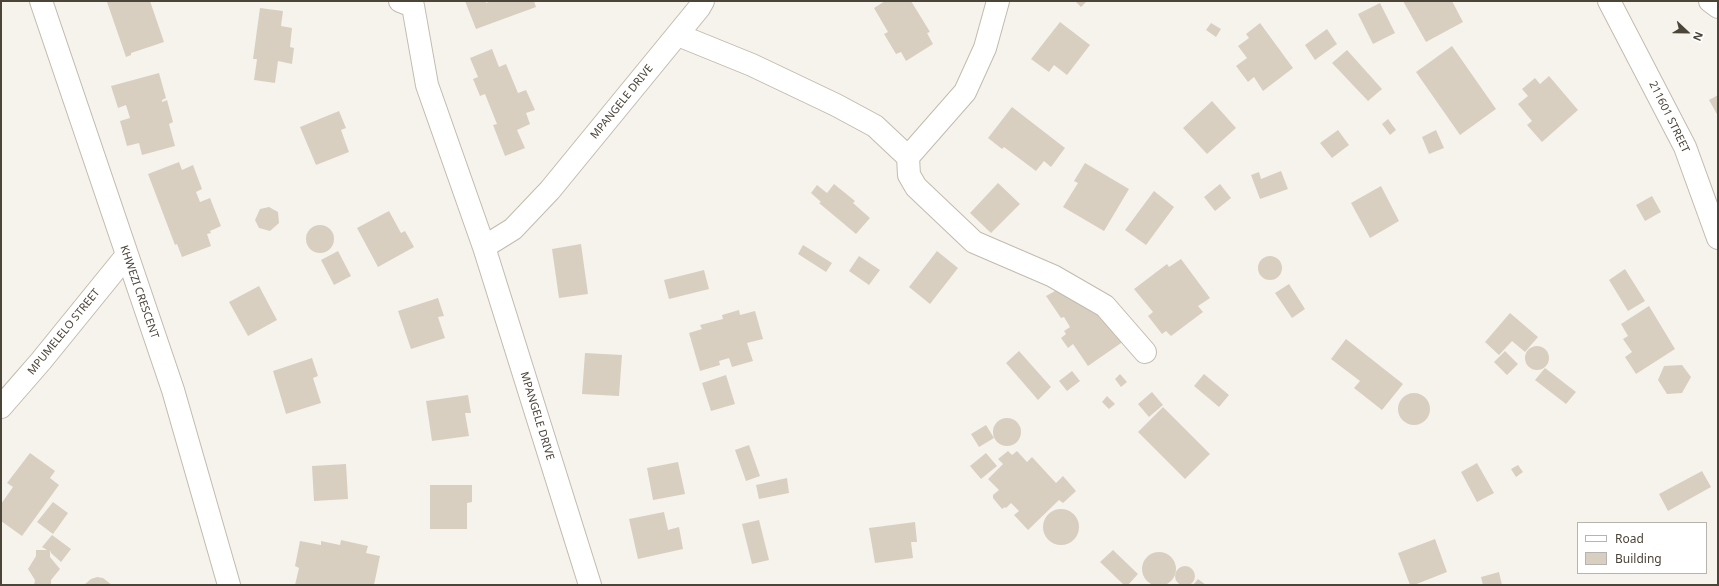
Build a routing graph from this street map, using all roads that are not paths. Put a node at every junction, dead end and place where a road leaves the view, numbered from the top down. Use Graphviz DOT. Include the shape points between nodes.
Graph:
graph roads {
  1 [pos="41,1"];
  2 [pos="704,1"];
  3 [pos="998,1"];
  4 [pos="1609,1"];
  5 [pos="1710,1"];
  6 [pos="410,3"];
  7 [pos="1718,6"];
  8 [pos="678,34"];
  9 [pos="908,158"];
  10 [pos="1718,238"];
  11 [pos="484,247"];
  12 [pos="126,255"];
  13 [pos="1145,352"];
  14 [pos="1,407"];
  15 [pos="229,585"];
  16 [pos="590,585"];
  1 -- 12 [label="street, KHWEZI CRESCENT"];
  2 -- 8 [label="street, MPANGELE DRIVE"];
  3 -- 9 [label="street" via="985,48 965,92"];
  4 -- 10 [label="street, 211601 STREET" via="1685,147"];
  5 -- 7 [label="street"];
  6 -- 11 [label="street, MPANGELE DRIVE" via="427,85"];
  8 -- 9 [label="street" via="752,65 875,126"];
  8 -- 11 [label="street, MPANGELE DRIVE" via="550,190 513,229"];
  9 -- 13 [label="street" via="909,175 916,187 974,242 1053,276 1105,306"];
  11 -- 16 [label="street, MPANGELE DRIVE"];
  12 -- 14 [label="street, MPUMELELO STREET"];
  12 -- 15 [label="street, KHWEZI CRESCENT" via="173,390"];
}
